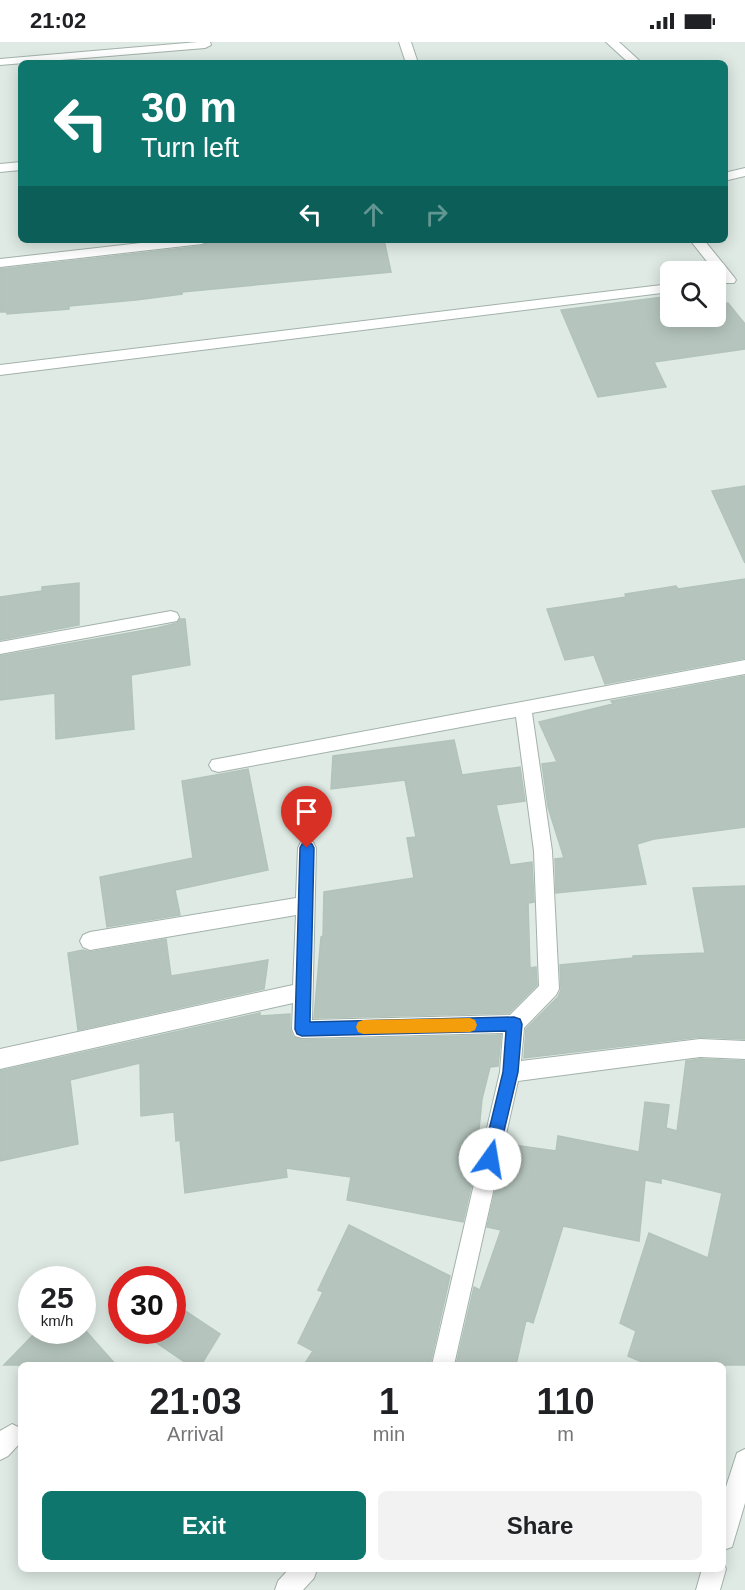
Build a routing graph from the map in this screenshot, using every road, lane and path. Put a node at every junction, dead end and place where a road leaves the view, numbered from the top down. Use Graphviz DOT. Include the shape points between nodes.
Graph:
graph roads {
  1 [pos="204,42"];
  2 [pos="405,42"];
  3 [pos="612,42"];
  4 [pos="24,60"];
  5 [pos="411,60"];
  6 [pos="633,60"];
  7 [pos="18,61"];
  8 [pos="0,62"];
  9 [pos="18,166"];
  10 [pos="0,168"];
  11 [pos="745,172"];
  12 [pos="728,176"];
  13 [pos="174,243"];
  14 [pos="699,243"];
  15 [pos="710,261"];
  16 [pos="0,262"];
  17 [pos="660,289"];
  18 [pos="0,370"];
  19 [pos="171,617"];
  20 [pos="0,648"];
  21 [pos="745,667"];
  22 [pos="523,708"];
  23 [pos="218,765"];
  24 [pos="307,848"];
  25 [pos="305,905"];
  26 [pos="90,941"];
  27 [pos="303,992"];
  28 [pos="514,1024"];
  29 [pos="745,1050"];
  30 [pos="0,1059"];
  31 [pos="510,1072"];
  32 [pos="444,1362"];
  33 [pos="745,1461"];
  34 [pos="726,1528"];
  35 [pos="302,1572"];
  36 [pos="713,1572"];
  37 [pos="287,1590"];
  38 [pos="708,1590"];
  1 -- 4 [label="street" via="205,45"];
  2 -- 5 [label="street"];
  3 -- 6 [label="street"];
  7 -- 8 [label="street"];
  9 -- 10 [label="street"];
  11 -- 12 [label="street"];
  13 -- 16 [label="street"];
  14 -- 15 [label="street"];
  17 -- 18 [label="street"];
  19 -- 20 [label="street"];
  21 -- 22 [label="street"];
  22 -- 23 [label="street"];
  22 -- 28 [label="street" via="543,851 549,989"];
  24 -- 25 [label="street"];
  25 -- 26 [label="street"];
  25 -- 27 [label="street"];
  27 -- 28 [label="street" via="302,1029"];
  27 -- 30 [label="street"];
  28 -- 31 [label="street"];
  29 -- 31 [label="street" via="700,1048"];
  31 -- 32 [label="street"];
  33 -- 34 [label="street"];
  35 -- 37 [label="street"];
  36 -- 38 [label="street"];
}
